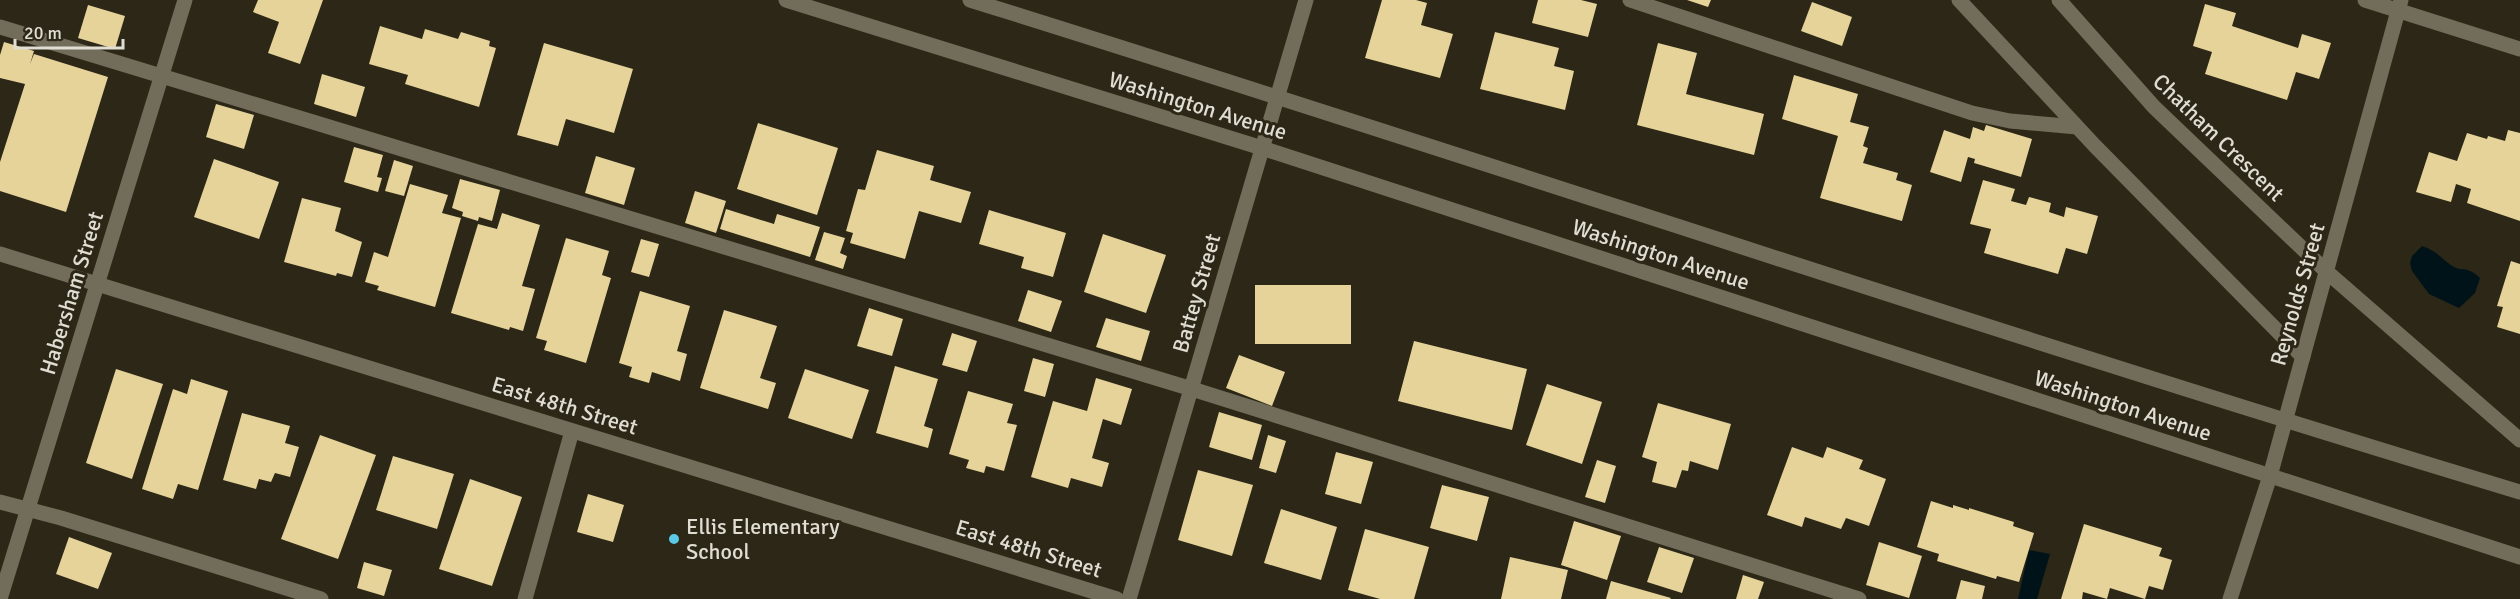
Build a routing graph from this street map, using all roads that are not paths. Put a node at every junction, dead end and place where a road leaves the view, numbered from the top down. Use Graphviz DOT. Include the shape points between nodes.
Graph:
graph roads {
  1 [pos="185,0"];
  2 [pos="786,0"];
  3 [pos="970,0"];
  4 [pos="1306,0"];
  5 [pos="1630,0"];
  6 [pos="1959,0"];
  7 [pos="2059,0"];
  8 [pos="2366,0"];
  9 [pos="2400,5"];
  10 [pos="0,27"];
  11 [pos="2520,49"];
  12 [pos="162,76"];
  13 [pos="1278,96"];
  14 [pos="2077,126"];
  15 [pos="1262,148"];
  16 [pos="0,254"];
  17 [pos="2327,272"];
  18 [pos="97,284"];
  19 [pos="2304,357"];
  20 [pos="1192,389"];
  21 [pos="2285,421"];
  22 [pos="572,431"];
  23 [pos="2520,440"];
  24 [pos="2270,476"];
  25 [pos="2520,492"];
  26 [pos="0,502"];
  27 [pos="28,509"];
  28 [pos="2520,558"];
  29 [pos="0,599"];
  30 [pos="321,599"];
  31 [pos="525,599"];
  32 [pos="1116,599"];
  33 [pos="1130,599"];
  34 [pos="1859,599"];
  35 [pos="2230,599"];
  1 -- 12 [label="street, Habersham Street"];
  2 -- 15 [label="street, Washington Avenue"];
  3 -- 13 [label="street, Washington Avenue"];
  4 -- 13 [label="street, Battey Street"];
  5 -- 14 [label="street" via="1972,113 2010,121"];
  6 -- 14 [label="street"];
  7 -- 17 [label="street, Chatham Crescent" via="2154,107"];
  8 -- 9 [label="street"];
  9 -- 11 [label="street"];
  9 -- 17 [label="street, Reynolds Street"];
  10 -- 12 [label="street"];
  12 -- 18 [label="street, Habersham Street"];
  12 -- 20 [label="street"];
  13 -- 15 [label="street, Battey Street"];
  13 -- 21 [label="street, Washington Avenue"];
  14 -- 19 [label="street"];
  15 -- 20 [label="street, Battey Street"];
  15 -- 24 [label="street, Washington Avenue"];
  16 -- 18 [label="street, East 48th Street"];
  17 -- 19 [label="street, Reynolds Street"];
  17 -- 23 [label="street, Chatham Crescent"];
  18 -- 22 [label="street, East 48th Street"];
  18 -- 27 [label="street, Habersham Street"];
  19 -- 21 [label="street, Reynolds Street"];
  20 -- 33 [label="street, Battey Street"];
  20 -- 34 [label="street"];
  21 -- 24 [label="street, Reynolds Street"];
  21 -- 25 [label="street, Washington Avenue"];
  22 -- 31 [label="street"];
  22 -- 32 [label="street, East 48th Street"];
  24 -- 28 [label="street, Washington Avenue"];
  24 -- 35 [label="street, Reynolds Street"];
  26 -- 27 [label="street"];
  27 -- 29 [label="street, Habersham Street"];
  27 -- 30 [label="street"];
}
